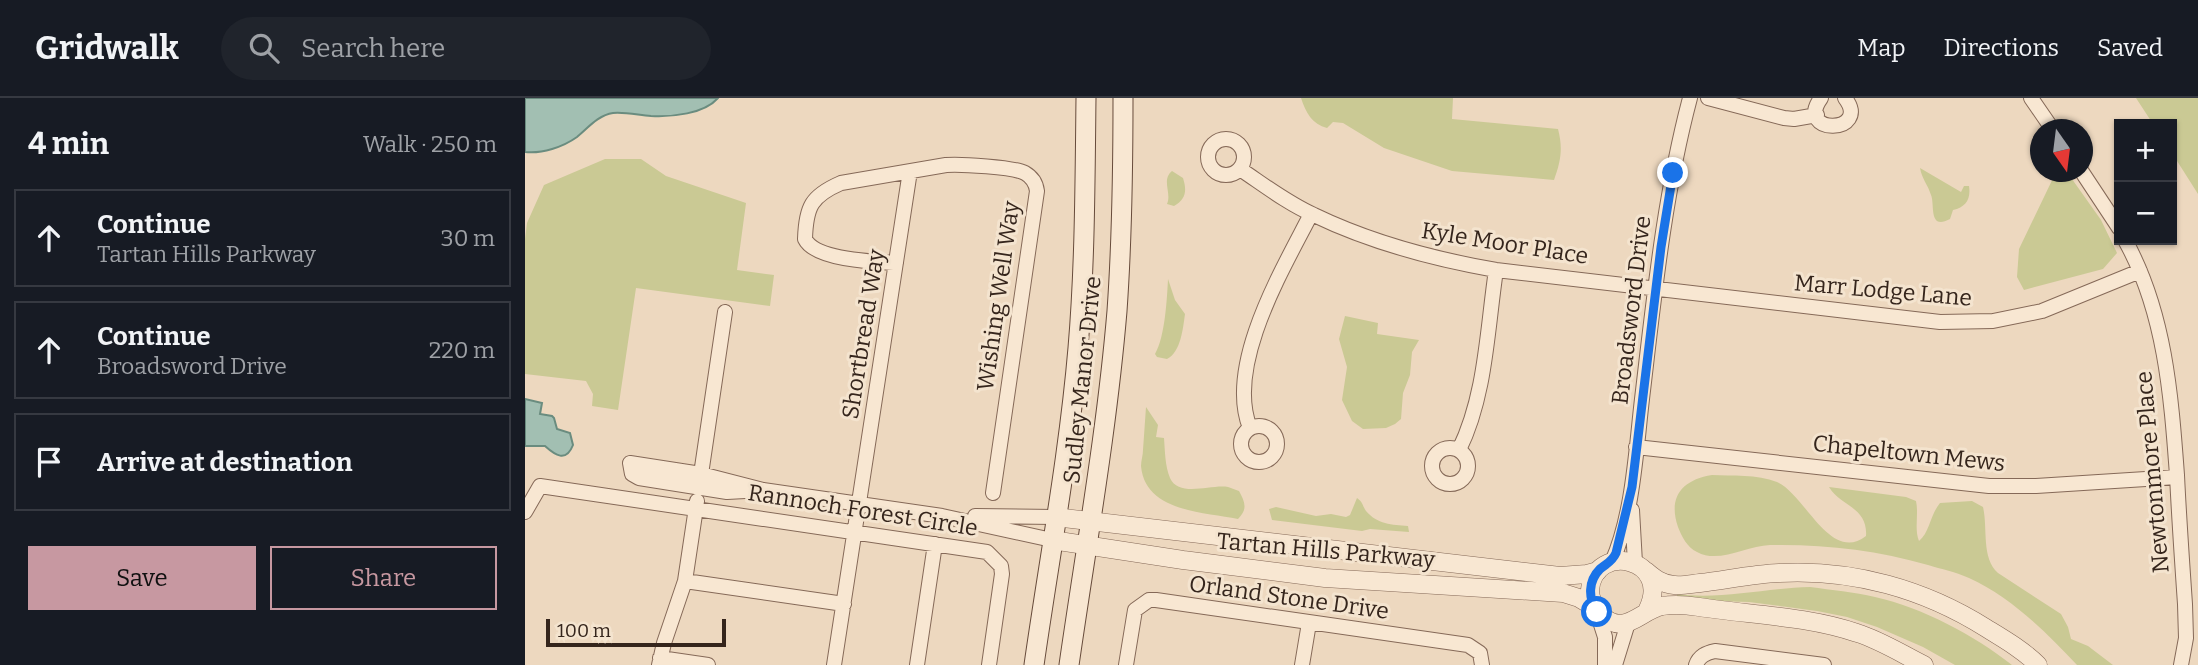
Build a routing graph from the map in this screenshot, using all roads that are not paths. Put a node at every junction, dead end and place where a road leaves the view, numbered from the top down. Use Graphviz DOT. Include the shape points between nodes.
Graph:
graph roads {
  1 [pos="1086,98"];
  2 [pos="1123,98"];
  3 [pos="1691,98"];
  4 [pos="1708,98"];
  5 [pos="1821,98"];
  6 [pos="1845,98"];
  7 [pos="2031,98"];
  8 [pos="1817,115"];
  9 [pos="2045,119"];
  10 [pos="1240,169"];
  11 [pos="910,171"];
  12 [pos="2089,182"];
  13 [pos="1311,214"];
  14 [pos="2114,220"];
  15 [pos="2128,245"];
  16 [pos="897,263"];
  17 [pos="1496,270"];
  18 [pos="2140,271"];
  19 [pos="1655,288"];
  20 [pos="725,312"];
  21 [pos="1250,428"];
  22 [pos="1636,447"];
  23 [pos="1459,450"];
  24 [pos="2177,477"];
  25 [pos="700,481"];
  26 [pos="1632,487"];
  27 [pos="993,494"];
  28 [pos="860,504"];
  29 [pos="696,508"];
  30 [pos="525,512"];
  31 [pos="943,516"];
  32 [pos="1055,517"];
  33 [pos="1090,522"];
  34 [pos="856,532"];
  35 [pos="1052,540"];
  36 [pos="935,544"];
  37 [pos="1087,545"];
  38 [pos="1605,566"];
  39 [pos="1640,567"];
  40 [pos="685,581"];
  41 [pos="844,604"];
  42 [pos="1596,609"];
  43 [pos="1647,611"];
  44 [pos="1309,623"];
  45 [pos="1628,623"];
  46 [pos="660,662"];
  47 [pos="708,665"];
  48 [pos="834,665"];
  49 [pos="917,665"];
  50 [pos="989,665"];
  51 [pos="1034,665"];
  52 [pos="1069,665"];
  53 [pos="1126,665"];
  54 [pos="1302,665"];
  55 [pos="1482,665"];
  56 [pos="1605,665"];
  57 [pos="1615,665"];
  58 [pos="1696,665"];
  59 [pos="1824,665"];
  60 [pos="1924,665"];
  61 [pos="2038,665"];
  62 [pos="2181,665"];
  1 -- 32 [label="main road, Sudley Manor Drive" via="1077,349"];
  2 -- 33 [label="main road, Sudley Manor Drive" via="1117,311"];
  3 -- 19 [label="street, Broadsword Drive" via="1671,184"];
  4 -- 8 [label="street" via="1784,118"];
  5 -- 8 [label="street"];
  6 -- 8 [label="street" via="1850,114 1840,126 1824,125"];
  7 -- 9 [label="street"];
  10 -- 13 [label="street, Kyle Moor Place"];
  11 -- 16 [label="street, Shortbread Way"];
  11 -- 16 [label="street, Wishing Well Way" via="829,188 811,203 806,221 805,239 813,248 843,257"];
  11 -- 27 [label="street, Wishing Well Way" via="960,164 1020,171 1036,185"];
  12 -- 14 [label="street"];
  13 -- 17 [label="street, Kyle Moor Place" via="1440,260"];
  13 -- 21 [label="street" via="1272,289 1252,345 1243,396"];
  15 -- 18 [label="street, Newtonmore Place"];
  16 -- 28 [label="street, Shortbread Way"];
  17 -- 19 [label="street, Kyle Moor Place"];
  17 -- 23 [label="street" via="1477,402"];
  18 -- 19 [label="street, Marr Lodge Lane" via="2042,310 1965,323"];
  18 -- 24 [label="street, Newtonmore Place" via="2172,398"];
  19 -- 22 [label="street, Broadsword Drive"];
  20 -- 25 [label="street"];
  22 -- 24 [label="street, Chapeltown Mews" via="1989,486"];
  22 -- 26 [label="street, Broadsword Drive"];
  24 -- 62 [label="street, Newtonmore Place" via="2186,638"];
  25 -- 28 [label="street"];
  25 -- 29 [label="street"];
  26 -- 38 [label="street, Broadsword Drive" via="1619,542"];
  26 -- 39 [label="street, Broadsword Drive" via="1633,543"];
  28 -- 31 [label="street"];
  28 -- 34 [label="street, Shortbread Way"];
  29 -- 30 [label="street, Rannoch Forest Circle" via="540,486"];
  29 -- 34 [label="street, Rannoch Forest Circle"];
  29 -- 40 [label="street"];
  31 -- 32 [label="street"];
  31 -- 35 [label="street"];
  32 -- 33 [label="street, Tartan Hills Parkway"];
  32 -- 35 [label="main road, Sudley Manor Drive"];
  33 -- 37 [label="main road, Sudley Manor Drive"];
  33 -- 38 [label="street, Tartan Hills Parkway" via="1560,576 1587,574"];
  34 -- 36 [label="street, Rannoch Forest Circle"];
  34 -- 41 [label="street, Shortbread Way"];
  35 -- 37 [label="street, Tartan Hills Parkway"];
  35 -- 51 [label="main road, Sudley Manor Drive"];
  36 -- 49 [label="street"];
  36 -- 50 [label="street, Rannoch Forest Circle" via="987,552 1001,566"];
  37 -- 42 [label="street, Tartan Hills Parkway" via="1325,578 1563,593"];
  37 -- 52 [label="main road, Sudley Manor Drive"];
  38 -- 39 [label="street, Tartan Hills Parkway" via="1623,560"];
  38 -- 42 [label="street" via="1590,589"];
  39 -- 43 [label="street" via="1654,593"];
  39 -- 61 [label="street, Tartan Hills Parkway" via="1672,585 1803,572 1884,584 1945,605 2004,638"];
  40 -- 41 [label="street"];
  40 -- 46 [label="street"];
  41 -- 48 [label="street, Shortbread Way"];
  42 -- 45 [label="street, Tartan Hills Parkway" via="1612,622"];
  42 -- 56 [label="street" via="1605,637"];
  43 -- 45 [label="street"];
  43 -- 60 [label="street" via="1688,605 1828,625 1858,633"];
  44 -- 53 [label="street, Orland Stone Drive" via="1149,600 1135,610"];
  44 -- 54 [label="street"];
  44 -- 55 [label="street, Orland Stone Drive" via="1468,645 1481,653"];
  45 -- 57 [label="street"];
  46 -- 47 [label="street"];
  58 -- 59 [label="street" via="1706,653 1715,651"];
}
